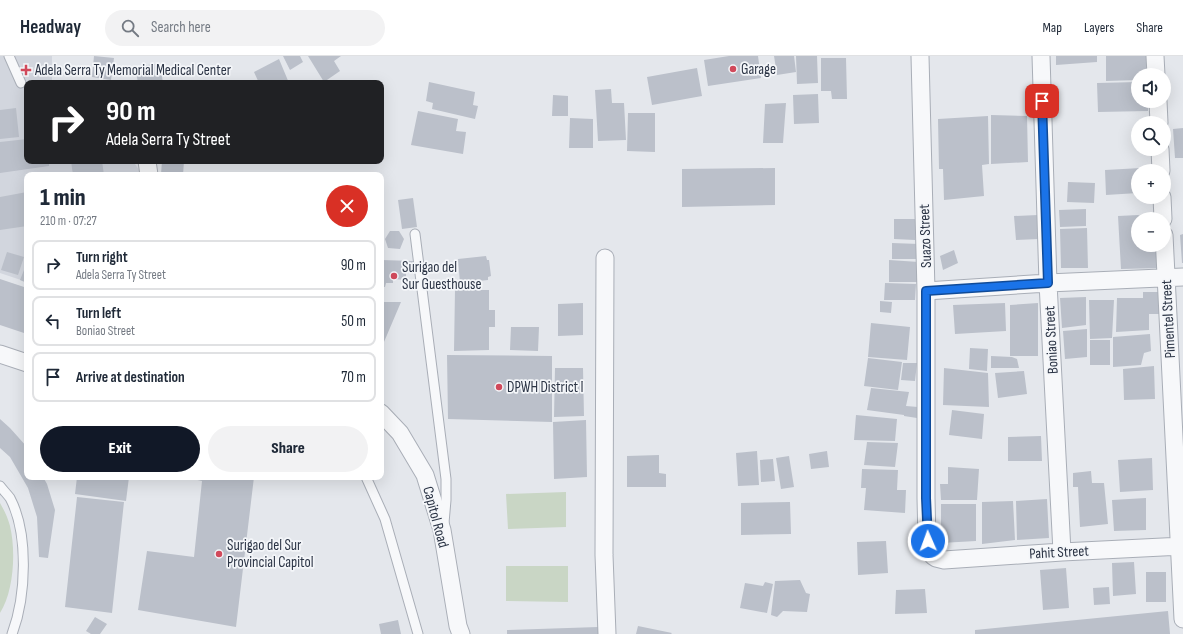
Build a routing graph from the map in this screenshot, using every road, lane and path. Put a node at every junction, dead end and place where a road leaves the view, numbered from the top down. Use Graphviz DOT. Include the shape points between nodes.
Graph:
graph roads {
  1 [pos="9,56"];
  2 [pos="920,56"];
  3 [pos="1041,56"];
  4 [pos="1156,56"];
  5 [pos="1156,68"];
  6 [pos="21,83"];
  7 [pos="415,234"];
  8 [pos="1165,252"];
  9 [pos="605,258"];
  10 [pos="1166,277"];
  11 [pos="1183,277"];
  12 [pos="1048,283"];
  13 [pos="926,291"];
  14 [pos="0,354"];
  15 [pos="24,362"];
  16 [pos="384,416"];
  17 [pos="367,480"];
  18 [pos="0,486"];
  19 [pos="442,530"];
  20 [pos="1181,546"];
  21 [pos="1062,552"];
  22 [pos="936,558"];
  23 [pos="1183,619"];
  24 [pos="12,634"];
  25 [pos="418,634"];
  26 [pos="461,634"];
  27 [pos="606,634"];
  1 -- 6 [label="lane"];
  2 -- 13 [label="street, Suazo Street"];
  3 -- 12 [label="street, Boniao Street"];
  4 -- 5 [label="street"];
  7 -- 19 [label="lane" via="446,479"];
  8 -- 10 [label="street, Pimentel Street"];
  9 -- 27 [label="street"];
  10 -- 11 [label="street"];
  10 -- 12 [label="street"];
  10 -- 20 [label="street, Pimentel Street"];
  12 -- 13 [label="street"];
  12 -- 21 [label="street, Boniao Street"];
  13 -- 22 [label="street, Suazo Street" via="926,498 929,549"];
  14 -- 15 [label="street"];
  16 -- 19 [label="street, Capitol Road" via="400,433 425,475"];
  17 -- 25 [label="lane" via="385,519"];
  18 -- 24 [label="lane" via="10,498 19,524 24,556 21,595"];
  19 -- 26 [label="street, Capitol Road"];
  20 -- 21 [label="street, Pahit Street"];
  20 -- 23 [label="street, Pimentel Street"];
  21 -- 22 [label="street, Pahit Street" via="944,560"];
}
